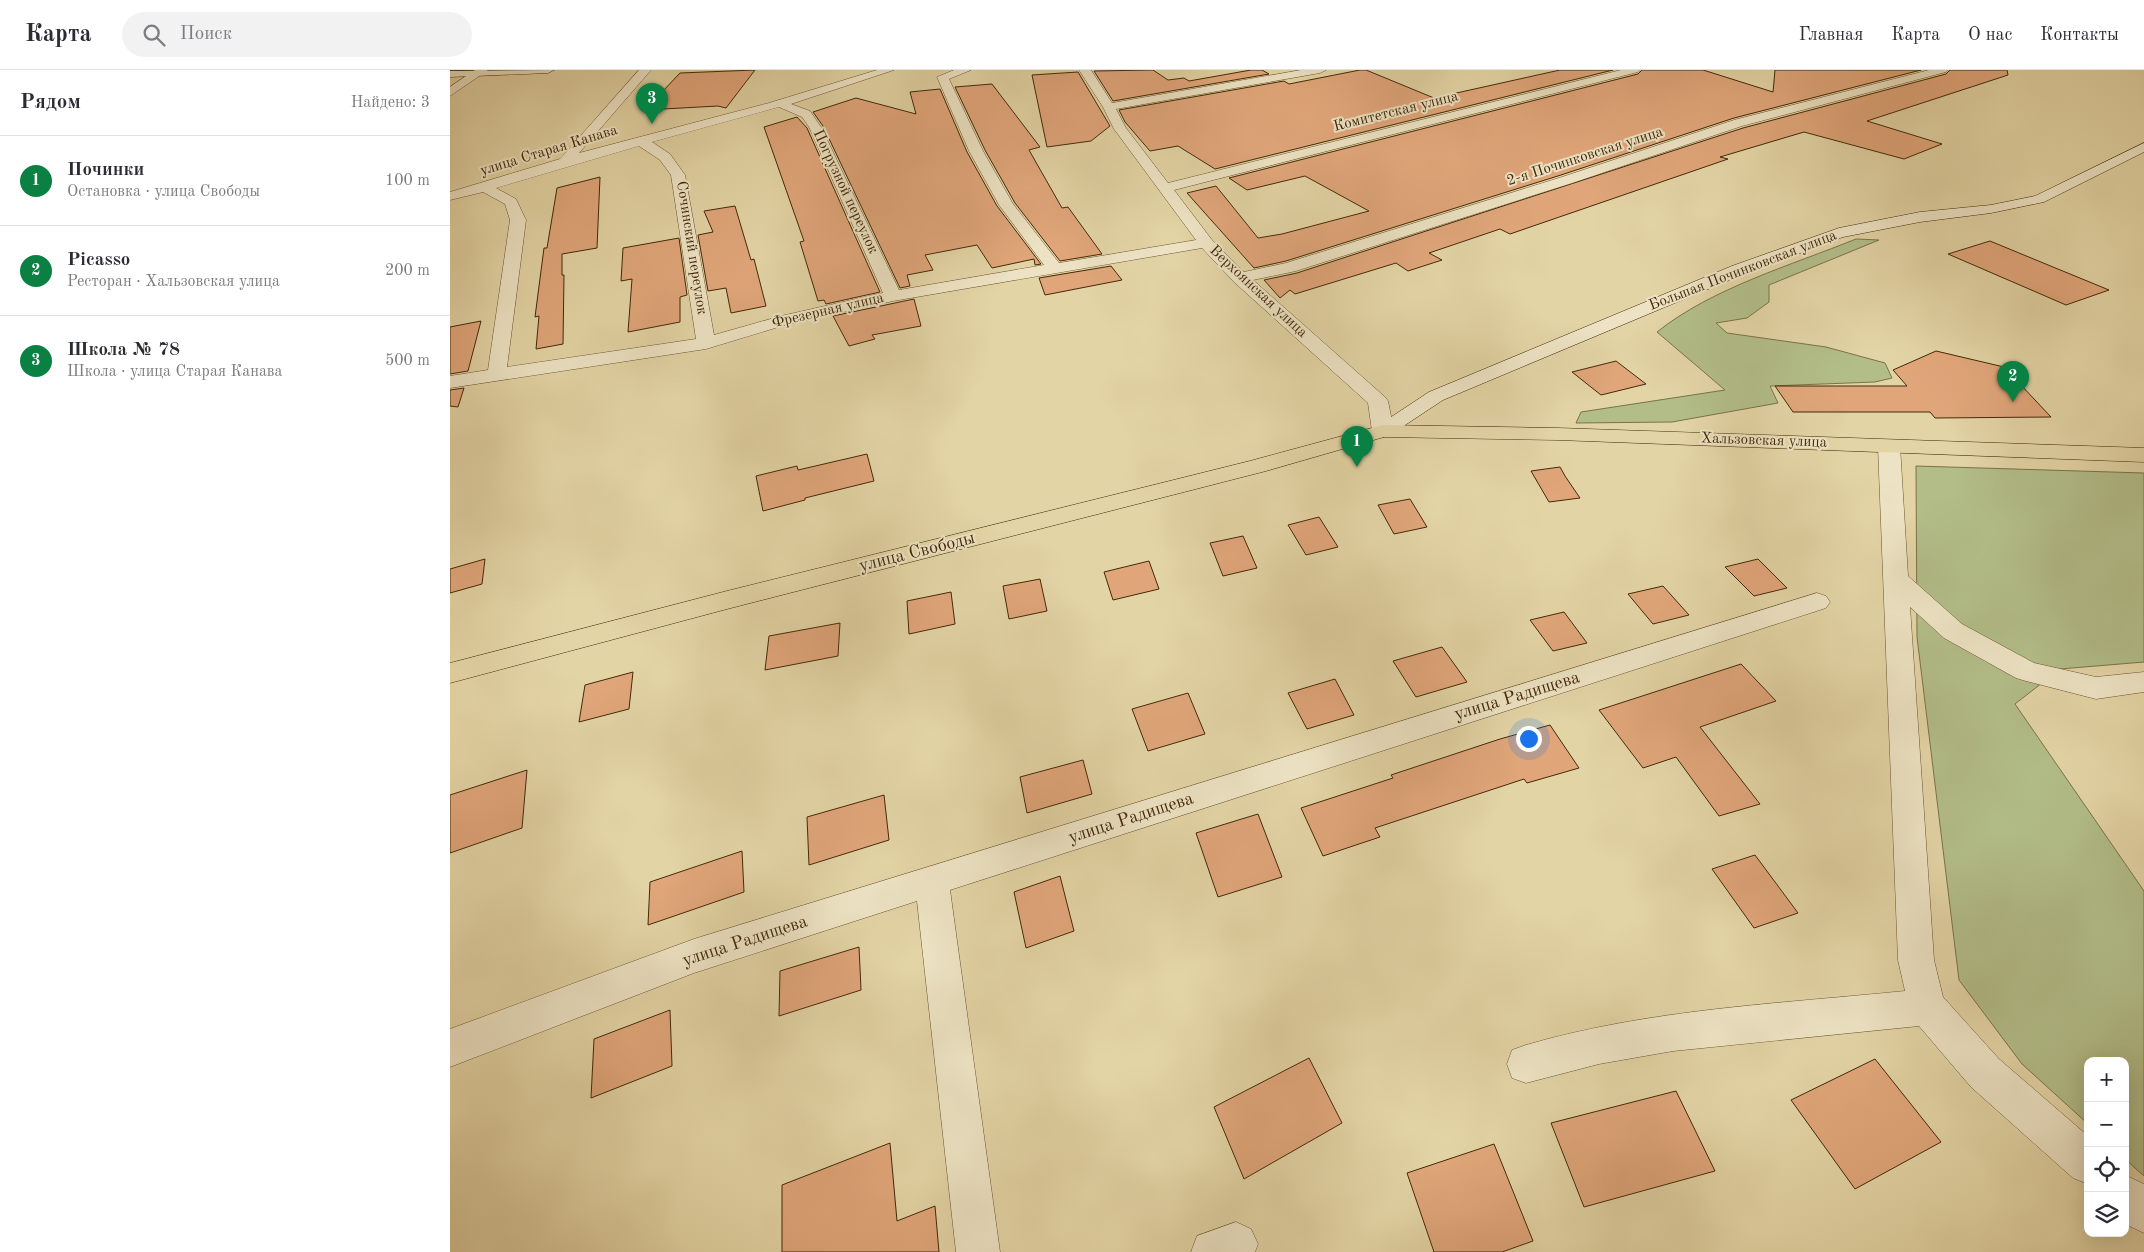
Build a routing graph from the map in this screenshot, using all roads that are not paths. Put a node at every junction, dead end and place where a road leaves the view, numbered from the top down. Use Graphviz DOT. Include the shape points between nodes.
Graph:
graph roads {
  1 [pos="548,70"];
  2 [pos="645,70"];
  3 [pos="888,70"];
  4 [pos="965,70"];
  5 [pos="1085,70"];
  6 [pos="1320,70"];
  7 [pos="1634,70"];
  8 [pos="1942,70"];
  9 [pos="480,72"];
  10 [pos="450,74"];
  11 [pos="450,92"];
  12 [pos="781,104"];
  13 [pos="1109,107"];
  14 [pos="640,141"];
  15 [pos="2144,147"];
  16 [pos="565,161"];
  17 [pos="486,188"];
  18 [pos="1166,188"];
  19 [pos="450,196"];
  20 [pos="1206,243"];
  21 [pos="1054,268"];
  22 [pos="1240,278"];
  23 [pos="893,296"];
  24 [pos="706,343"];
  25 [pos="497,373"];
  26 [pos="450,382"];
  27 [pos="1383,431"];
  28 [pos="1888,446"];
  29 [pos="2144,455"];
  30 [pos="1895,578"];
  31 [pos="1817,602"];
  32 [pos="450,673"];
  33 [pos="2144,682"];
  34 [pos="932,881"];
  35 [pos="1926,1007"];
  36 [pos="450,1048"];
  37 [pos="1526,1064"];
  38 [pos="2084,1160"];
  39 [pos="2129,1199"];
  40 [pos="2144,1212"];
  41 [pos="978,1252"];
  1 -- 9 [label="street"];
  2 -- 16 [label="street"];
  3 -- 12 [label="street, улица Старая Канава"];
  4 -- 21 [label="street" via="943,77 976,151 1006,205"];
  5 -- 13 [label="street, Верхоянская улица"];
  6 -- 13 [label="street"];
  7 -- 18 [label="street, Комитетская улица"];
  8 -- 22 [label="street, 2-я Починковская улица" via="1738,123 1305,263"];
  9 -- 10 [label="street"];
  9 -- 11 [label="street"];
  12 -- 14 [label="street, улица Старая Канава"];
  12 -- 23 [label="street, Погрузной переулок" via="806,114 816,127"];
  13 -- 18 [label="street, Верхоянская улица" via="1120,130"];
  14 -- 16 [label="street, улица Старая Канава"];
  14 -- 24 [label="street, Сочинский переулок" via="665,157 678,174"];
  15 -- 27 [label="street, Большая Починковская улица" via="2039,200 1920,217 1839,233 1738,270 1436,396"];
  16 -- 17 [label="street, улица Старая Канава"];
  17 -- 19 [label="street, улица Старая Канава"];
  17 -- 25 [label="street" via="511,202 518,220"];
  18 -- 20 [label="street, Верхоянская улица"];
  20 -- 21 [label="street, Фрезерная улица"];
  20 -- 22 [label="street, Верхоянская улица"];
  21 -- 23 [label="street, Фрезерная улица"];
  22 -- 27 [label="street, Верхоянская улица" via="1378,401"];
  23 -- 24 [label="street, Фрезерная улица" via="781,321"];
  24 -- 25 [label="street, Фрезерная улица"];
  25 -- 26 [label="street, Фрезерная улица"];
  27 -- 28 [label="main road, Хальзовская улица"];
  27 -- 32 [label="main road, улица Свободы"];
  28 -- 29 [label="main road, Хальзовская улица"];
  28 -- 30 [label="street"];
  30 -- 33 [label="street" via="1953,631 2026,671 2096,688"];
  30 -- 35 [label="street" via="1916,960"];
  31 -- 34 [label="street, улица Радищева"];
  34 -- 36 [label="street, улица Радищева" via="694,956"];
  34 -- 41 [label="street"];
  35 -- 37 [label="street" via="1721,1026 1650,1036 1569,1051"];
  35 -- 38 [label="street" via="1985,1073"];
  39 -- 40 [label="street"];
}
